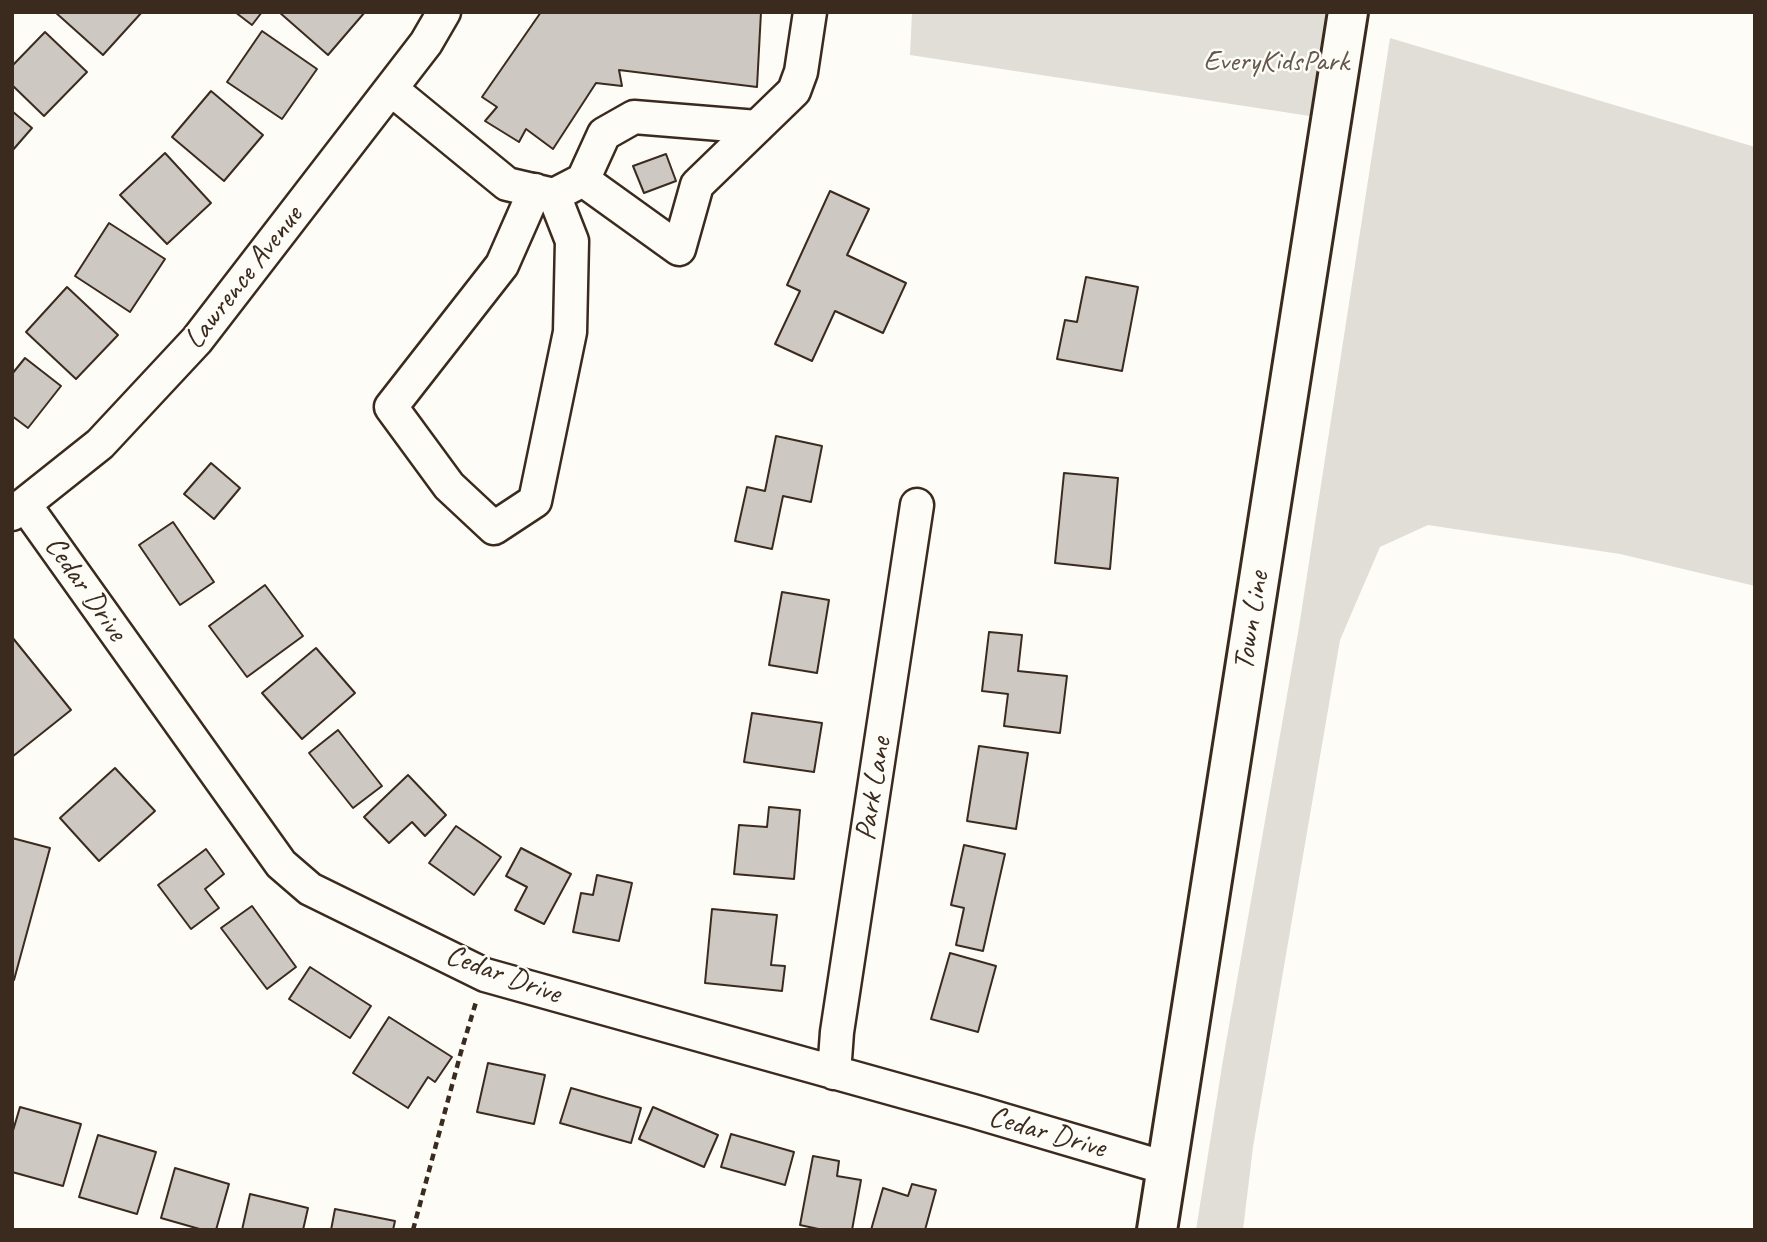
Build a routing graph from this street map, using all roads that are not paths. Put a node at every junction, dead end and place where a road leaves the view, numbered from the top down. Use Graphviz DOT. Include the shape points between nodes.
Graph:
graph roads {
  1 [pos="444,12"];
  2 [pos="810,12"];
  3 [pos="1348,12"];
  4 [pos="391,89"];
  5 [pos="757,127"];
  6 [pos="583,180"];
  7 [pos="544,192"];
  8 [pos="917,505"];
  9 [pos="19,509"];
  10 [pos="834,1073"];
  11 [pos="1166,1168"];
  12 [pos="1157,1230"];
  1 -- 4 [label="street, Lawrence Avenue"];
  2 -- 5 [label="street" via="794,91"];
  3 -- 11 [label="main road, Town Line"];
  4 -- 7 [label="street" via="507,184"];
  4 -- 9 [label="street, Lawrence Avenue" via="197,340 100,444"];
  5 -- 6 [label="street" via="634,117 604,134"];
  5 -- 6 [label="street" via="697,185 679,249"];
  6 -- 7 [label="street"];
  7 -- 7 [label="street" via="502,265 391,407 449,485 494,528 535,502 570,332 572,241"];
  8 -- 10 [label="street, Park Lane"];
  9 -- 10 [label="street, Cedar Drive" via="281,864 310,889 485,975"];
  10 -- 11 [label="street, Cedar Drive"];
  11 -- 12 [label="main road, Town Line"];
}
